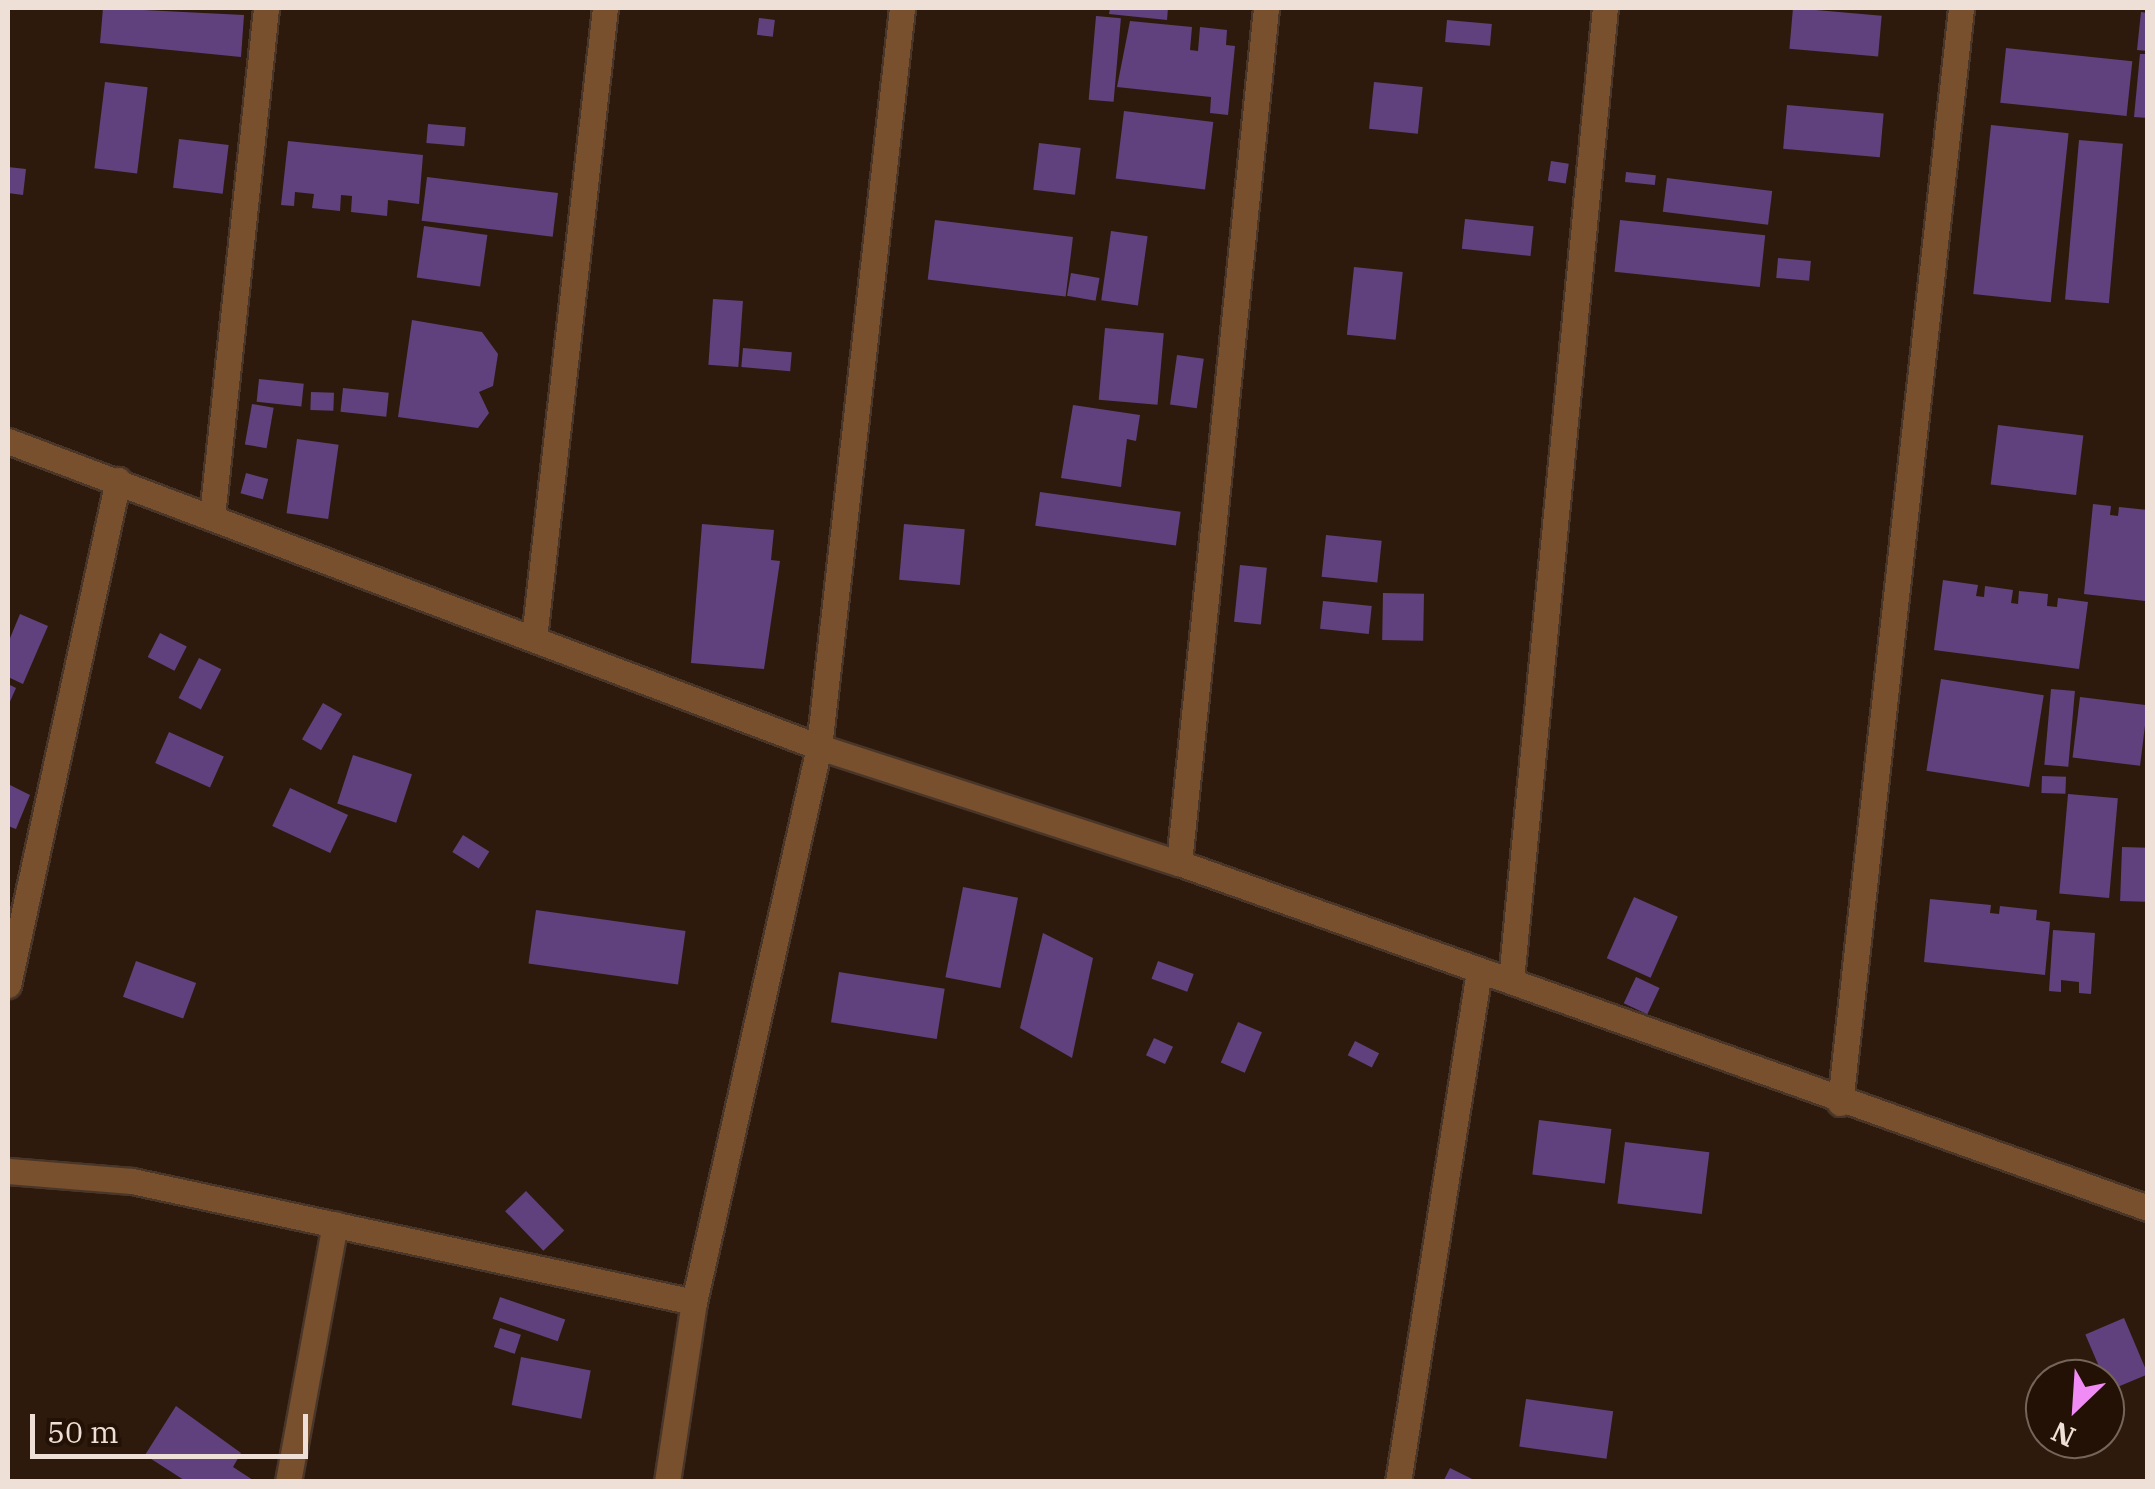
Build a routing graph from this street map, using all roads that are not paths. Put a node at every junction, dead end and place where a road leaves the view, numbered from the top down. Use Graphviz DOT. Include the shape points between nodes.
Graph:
graph roads {
  1 [pos="266,8"];
  2 [pos="604,8"];
  3 [pos="902,8"];
  4 [pos="1266,8"];
  5 [pos="1605,8"];
  6 [pos="1961,8"];
  7 [pos="8,441"];
  8 [pos="118,480"];
  9 [pos="212,516"];
  10 [pos="534,638"];
  11 [pos="819,747"];
  12 [pos="1179,863"];
  13 [pos="1479,971"];
  14 [pos="1511,980"];
  15 [pos="8,984"];
  16 [pos="1840,1103"];
  17 [pos="8,1171"];
  18 [pos="2148,1208"];
  19 [pos="336,1224"];
  20 [pos="694,1302"];
  21 [pos="288,1482"];
  22 [pos="667,1482"];
  23 [pos="1398,1482"];
  1 -- 9 [label="street"];
  2 -- 10 [label="street"];
  3 -- 11 [label="street"];
  4 -- 12 [label="street"];
  5 -- 14 [label="street"];
  6 -- 16 [label="street"];
  7 -- 8 [label="street"];
  8 -- 9 [label="street"];
  8 -- 15 [label="street"];
  9 -- 10 [label="street"];
  10 -- 11 [label="street"];
  11 -- 12 [label="street"];
  11 -- 20 [label="street"];
  12 -- 13 [label="street"];
  13 -- 14 [label="street"];
  13 -- 23 [label="street"];
  14 -- 16 [label="street"];
  16 -- 18 [label="street"];
  17 -- 19 [label="street" via="132,1181"];
  19 -- 20 [label="street"];
  19 -- 21 [label="street"];
  20 -- 22 [label="street"];
}
